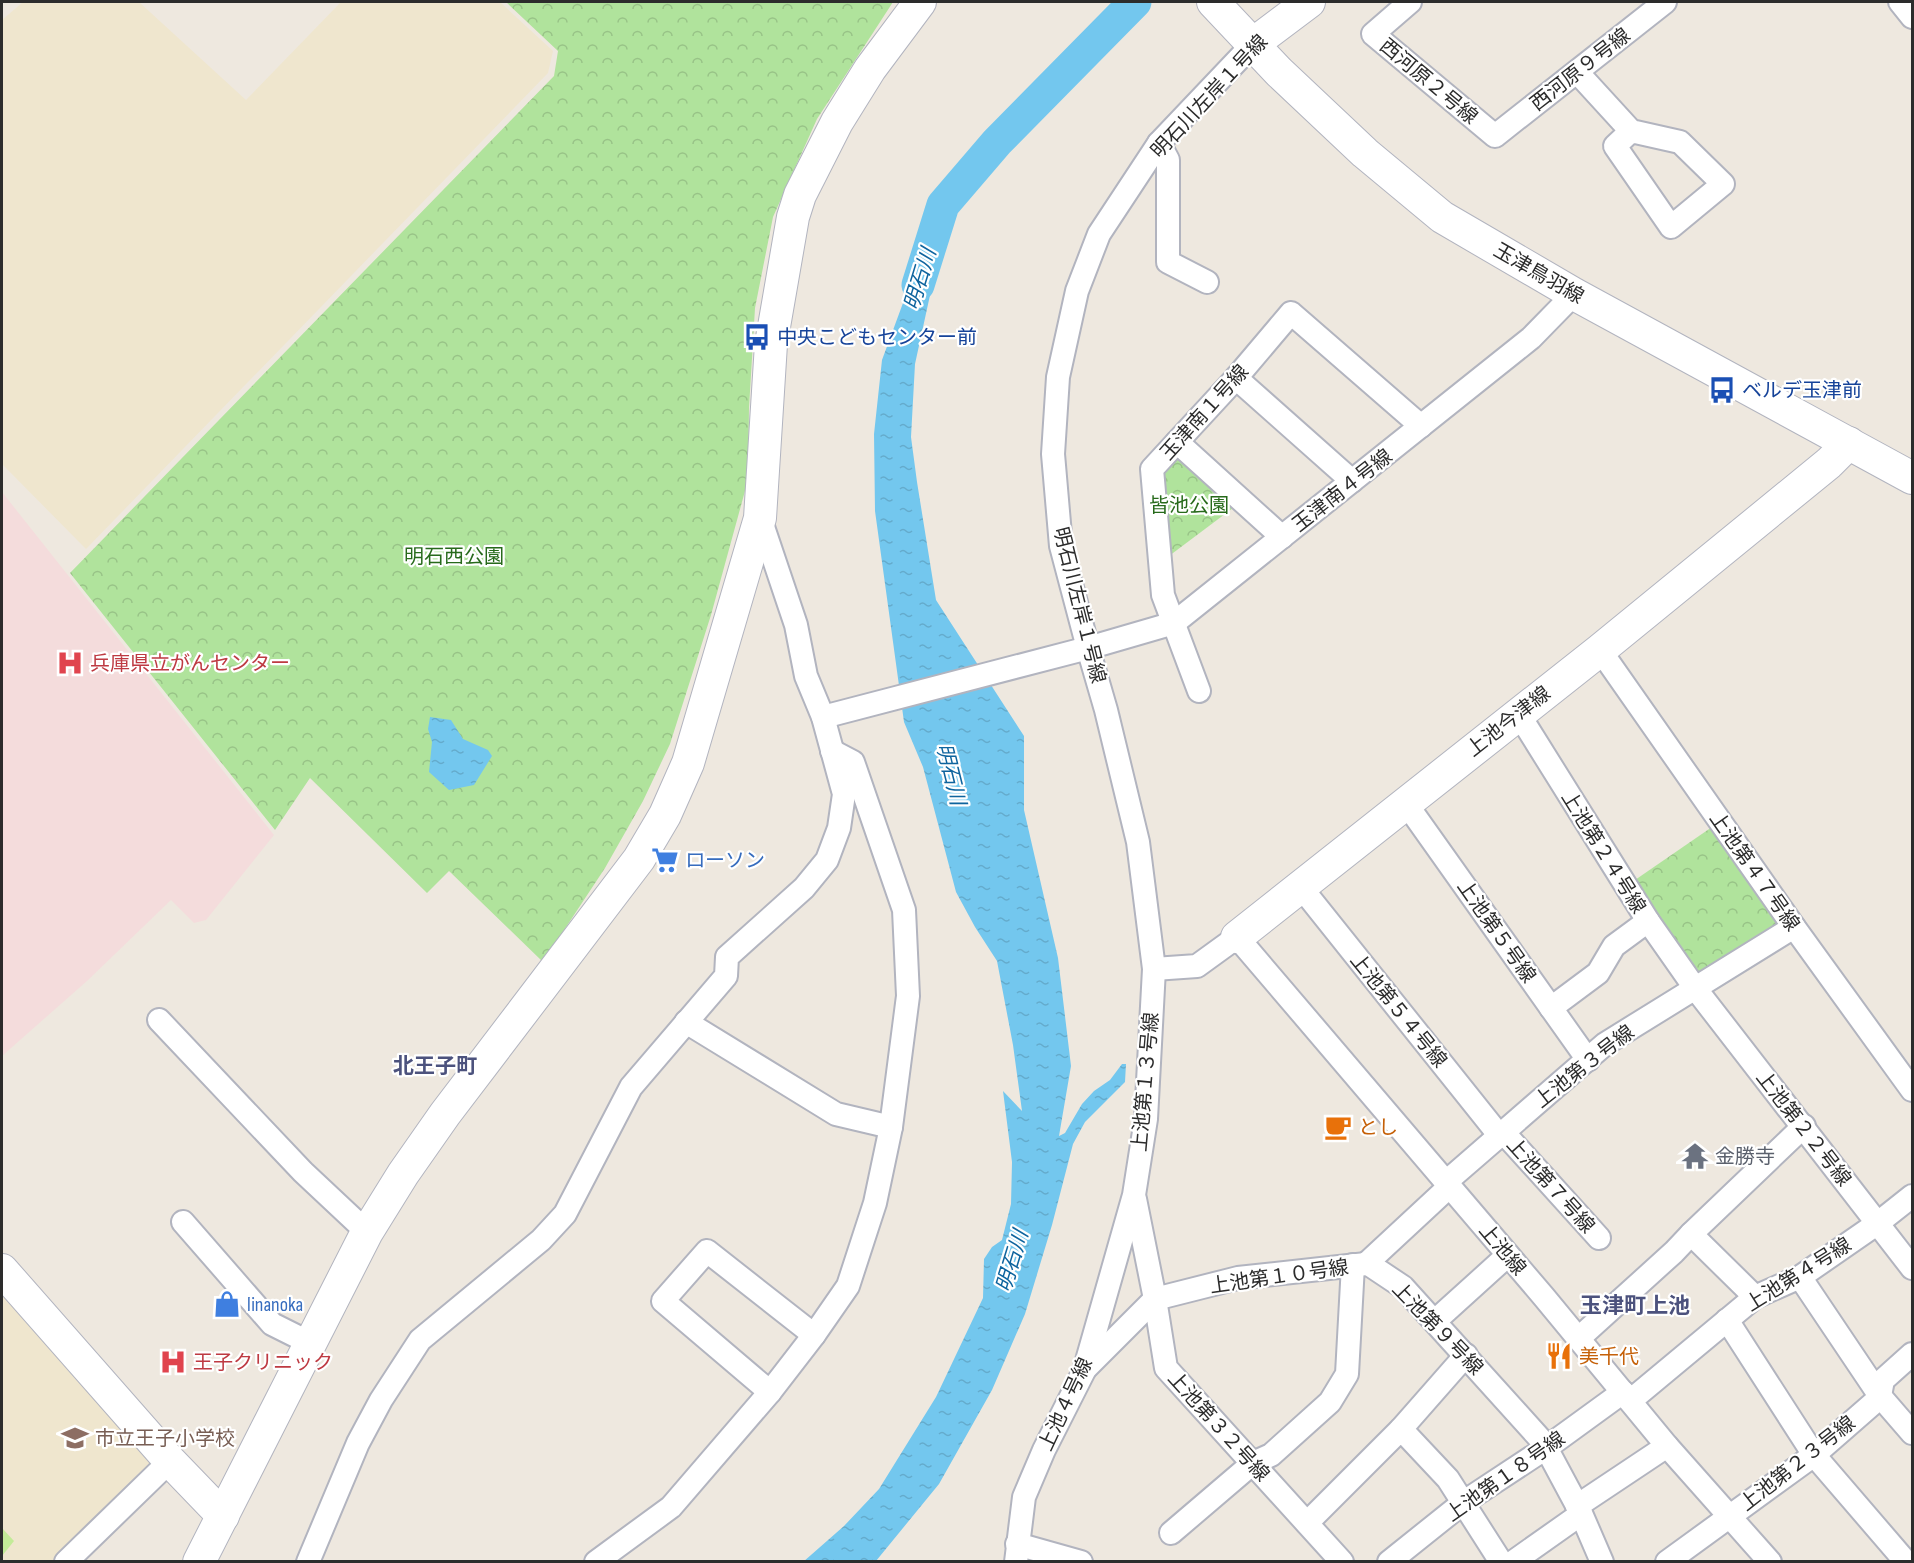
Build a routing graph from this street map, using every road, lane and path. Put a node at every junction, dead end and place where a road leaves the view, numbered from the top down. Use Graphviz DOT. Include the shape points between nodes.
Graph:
graph roads {
  1 [pos="920,2"];
  2 [pos="1213,2"];
  3 [pos="1309,2"];
  4 [pos="1410,2"];
  5 [pos="1665,2"];
  6 [pos="1900,2"];
  7 [pos="1912,17"];
  8 [pos="1253,44"];
  9 [pos="1577,72"];
  10 [pos="1631,131"];
  11 [pos="1495,136"];
  12 [pos="1159,143"];
  13 [pos="1207,282"];
  14 [pos="1574,294"];
  15 [pos="1236,378"];
  16 [pos="1421,426"];
  17 [pos="1177,442"];
  18 [pos="1849,443"];
  19 [pos="1912,478"];
  20 [pos="1352,481"];
  21 [pos="760,518"];
  22 [pos="1281,537"];
  23 [pos="1174,623"];
  24 [pos="1088,648"];
  25 [pos="1600,650"];
  26 [pos="1199,691"];
  27 [pos="1518,713"];
  28 [pos="823,717"];
  29 [pos="832,751"];
  30 [pos="1405,802"];
  31 [pos="1300,886"];
  32 [pos="1648,921"];
  33 [pos="1794,927"];
  34 [pos="1237,937"];
  35 [pos="1154,969"];
  36 [pos="1695,988"];
  37 [pos="1551,1008"];
  38 [pos="159,1020"];
  39 [pos="686,1022"];
  40 [pos="1588,1060"];
  41 [pos="1912,1090"];
  42 [pos="1804,1126"];
  43 [pos="891,1127"];
  44 [pos="1501,1133"];
  45 [pos="1448,1184"];
  46 [pos="1134,1195"];
  47 [pos="1912,1196"];
  48 [pos="183,1222"];
  49 [pos="1878,1223"];
  50 [pos="367,1232"];
  51 [pos="1690,1234"];
  52 [pos="1599,1238"];
  53 [pos="1508,1255"];
  54 [pos="1360,1264"];
  55 [pos="1912,1268"];
  56 [pos="2,1270"];
  57 [pos="1800,1277"];
  58 [pos="1755,1297"];
  59 [pos="1155,1299"];
  60 [pos="1727,1320"];
  61 [pos="1435,1321"];
  62 [pos="814,1335"];
  63 [pos="1579,1338"];
  64 [pos="310,1343"];
  65 [pos="1912,1354"];
  66 [pos="1466,1355"];
  67 [pos="1084,1371"];
  68 [pos="770,1392"];
  69 [pos="1880,1396"];
  70 [pos="1626,1397"];
  71 [pos="1401,1429"];
  72 [pos="1912,1433"];
  73 [pos="1667,1446"];
  74 [pos="1546,1448"];
  75 [pos="1814,1455"];
  76 [pos="170,1461"];
  77 [pos="1253,1463"];
  78 [pos="1464,1502"];
  79 [pos="1579,1510"];
  80 [pos="223,1516"];
  81 [pos="1728,1516"];
  82 [pos="1307,1523"];
  83 [pos="1171,1533"];
  84 [pos="1016,1553"];
  85 [pos="1670,1561"];
  86 [pos="66,1562"];
  87 [pos="199,1562"];
  88 [pos="308,1562"];
  89 [pos="596,1562"];
  90 [pos="1081,1562"];
  91 [pos="1342,1562"];
  92 [pos="1389,1562"];
  93 [pos="1501,1562"];
  94 [pos="1513,1562"];
  95 [pos="1602,1562"];
  96 [pos="1770,1562"];
  97 [pos="1906,1562"];
  1 -- 21 [label="street" via="870,69 837,122 793,217 771,344"];
  2 -- 8 [label="street, 玉津鳥羽線"];
  3 -- 8 [label="street, 明石川左岸１号線"];
  4 -- 11 [label="street, 西河原２号線" via="1373,33"];
  5 -- 9 [label="street, 西河原９号線"];
  6 -- 7 [label="street"];
  8 -- 12 [label="street, 明石川左岸１号線"];
  8 -- 14 [label="street, 玉津鳥羽線" via="1365,153 1442,217"];
  9 -- 10 [label="street"];
  9 -- 11 [label="street, 西河原９号線"];
  10 -- 10 [label="street" via="1680,142 1723,184 1671,228 1615,146"];
  12 -- 13 [label="street" via="1168,160 1168,262"];
  12 -- 24 [label="street, 明石川左岸１号線" via="1099,234 1077,291 1058,377 1053,454 1061,546"];
  14 -- 16 [label="street, 玉津南４号線" via="1531,338"];
  14 -- 18 [label="street, 玉津鳥羽線"];
  15 -- 16 [label="street, 玉津南１号線" via="1291,313"];
  15 -- 17 [label="street, 玉津南１号線"];
  15 -- 20 [label="street"];
  16 -- 20 [label="street, 玉津南４号線"];
  17 -- 22 [label="street"];
  17 -- 23 [label="street, 玉津南１号線" via="1152,469 1163,595"];
  18 -- 19 [label="street, 玉津鳥羽線"];
  18 -- 25 [label="street, 上池今津線"];
  20 -- 22 [label="street, 玉津南４号線"];
  21 -- 28 [label="street" via="796,625 806,676"];
  21 -- 50 [label="street" via="688,763 665,815 639,858 445,1114"];
  22 -- 23 [label="street, 玉津南４号線"];
  23 -- 24 [label="street, 玉津南４号線"];
  23 -- 26 [label="street, 玉津南１号線"];
  24 -- 28 [label="street, 玉津南４号線"];
  24 -- 35 [label="street, 明石川左岸１号線" via="1138,842"];
  25 -- 27 [label="street, 上池今津線"];
  25 -- 33 [label="street, 上池第４７号線"];
  27 -- 30 [label="street, 上池今津線"];
  27 -- 32 [label="street, 上池第２４号線"];
  28 -- 29 [label="street"];
  29 -- 39 [label="street" via="844,794 839,828 827,860 804,888 727,957 726,976"];
  29 -- 43 [label="street" via="854,762 904,910 908,996"];
  30 -- 31 [label="street, 上池今津線"];
  30 -- 37 [label="street, 上池第５号線"];
  31 -- 34 [label="street, 上池今津線"];
  31 -- 44 [label="street, 上池第５４号線"];
  32 -- 36 [label="street, 上池第２４号線"];
  32 -- 37 [label="street" via="1614,946 1598,973"];
  33 -- 36 [label="street, 上池第３号線"];
  33 -- 41 [label="street, 上池第４７号線"];
  34 -- 35 [label="street, 上池今津線" via="1197,966"];
  34 -- 45 [label="street, 上池線"];
  35 -- 46 [label="street, 上池第１３号線" via="1146,1119"];
  36 -- 40 [label="street, 上池第３号線" via="1605,1044"];
  36 -- 42 [label="street, 上池第２２号線"];
  37 -- 40 [label="street, 上池第５号線"];
  38 -- 50 [label="street" via="303,1172"];
  39 -- 43 [label="street" via="836,1114"];
  39 -- 88 [label="street" via="631,1087 565,1214 541,1240 420,1340 358,1443"];
  40 -- 44 [label="street, 上池第３号線"];
  42 -- 49 [label="street, 上池第２２号線"];
  42 -- 51 [label="street"];
  43 -- 62 [label="street" via="875,1203 848,1286"];
  44 -- 45 [label="street, 上池第３号線"];
  44 -- 52 [label="street, 上池第７号線"];
  45 -- 53 [label="street, 上池線"];
  45 -- 54 [label="street, 上池第３号線"];
  46 -- 59 [label="street, 上池第３２号線"];
  46 -- 67 [label="street, 上池４号線"];
  47 -- 49 [label="street, 上池第４号線"];
  48 -- 64 [label="street" via="272,1324"];
  49 -- 55 [label="street, 上池第２２号線"];
  49 -- 57 [label="street, 上池第４号線"];
  50 -- 64 [label="street"];
  51 -- 58 [label="street"];
  51 -- 63 [label="street"];
  53 -- 61 [label="street"];
  53 -- 63 [label="street, 上池線"];
  54 -- 59 [label="street, 上池第１０号線" via="1238,1278"];
  54 -- 61 [label="street, 上池第９号線" via="1403,1287"];
  54 -- 77 [label="street" via="1347,1374 1330,1402 1271,1455"];
  56 -- 76 [label="street"];
  57 -- 58 [label="street, 上池第４号線"];
  57 -- 69 [label="street"];
  58 -- 60 [label="street, 上池第４号線"];
  59 -- 67 [label="street"];
  59 -- 77 [label="street, 上池第３２号線" via="1166,1368"];
  60 -- 70 [label="street, 上池第４号線"];
  60 -- 75 [label="street"];
  61 -- 66 [label="street, 上池第９号線"];
  62 -- 68 [label="street"];
  62 -- 68 [label="street" via="707,1251 663,1301"];
  63 -- 70 [label="street, 上池線"];
  64 -- 80 [label="street"];
  65 -- 69 [label="street, 上池第２３号線" via="1883,1380"];
  66 -- 71 [label="street"];
  66 -- 74 [label="street, 上池第９号線"];
  67 -- 84 [label="street, 上池４号線" via="1024,1497"];
  68 -- 89 [label="street" via="671,1507"];
  69 -- 72 [label="street"];
  69 -- 75 [label="street, 上池第２３号線"];
  70 -- 73 [label="street, 上池線"];
  70 -- 74 [label="street, 上池第１８号線"];
  71 -- 78 [label="street"];
  71 -- 82 [label="street"];
  73 -- 79 [label="street"];
  73 -- 81 [label="street, 上池線"];
  74 -- 78 [label="street, 上池第１８号線"];
  74 -- 79 [label="street, 上池第９号線"];
  75 -- 81 [label="street, 上池第２３号線"];
  75 -- 97 [label="street"];
  76 -- 80 [label="street"];
  76 -- 86 [label="street"];
  77 -- 82 [label="street, 上池第３２号線"];
  77 -- 83 [label="street"];
  78 -- 92 [label="street, 上池第１８号線"];
  78 -- 93 [label="street"];
  79 -- 94 [label="street"];
  79 -- 95 [label="street, 上池第９号線"];
  80 -- 87 [label="street"];
  81 -- 85 [label="street, 上池第２３号線"];
  81 -- 96 [label="street, 上池線"];
  82 -- 91 [label="street, 上池第３２号線"];
  84 -- 90 [label="street"];
}
